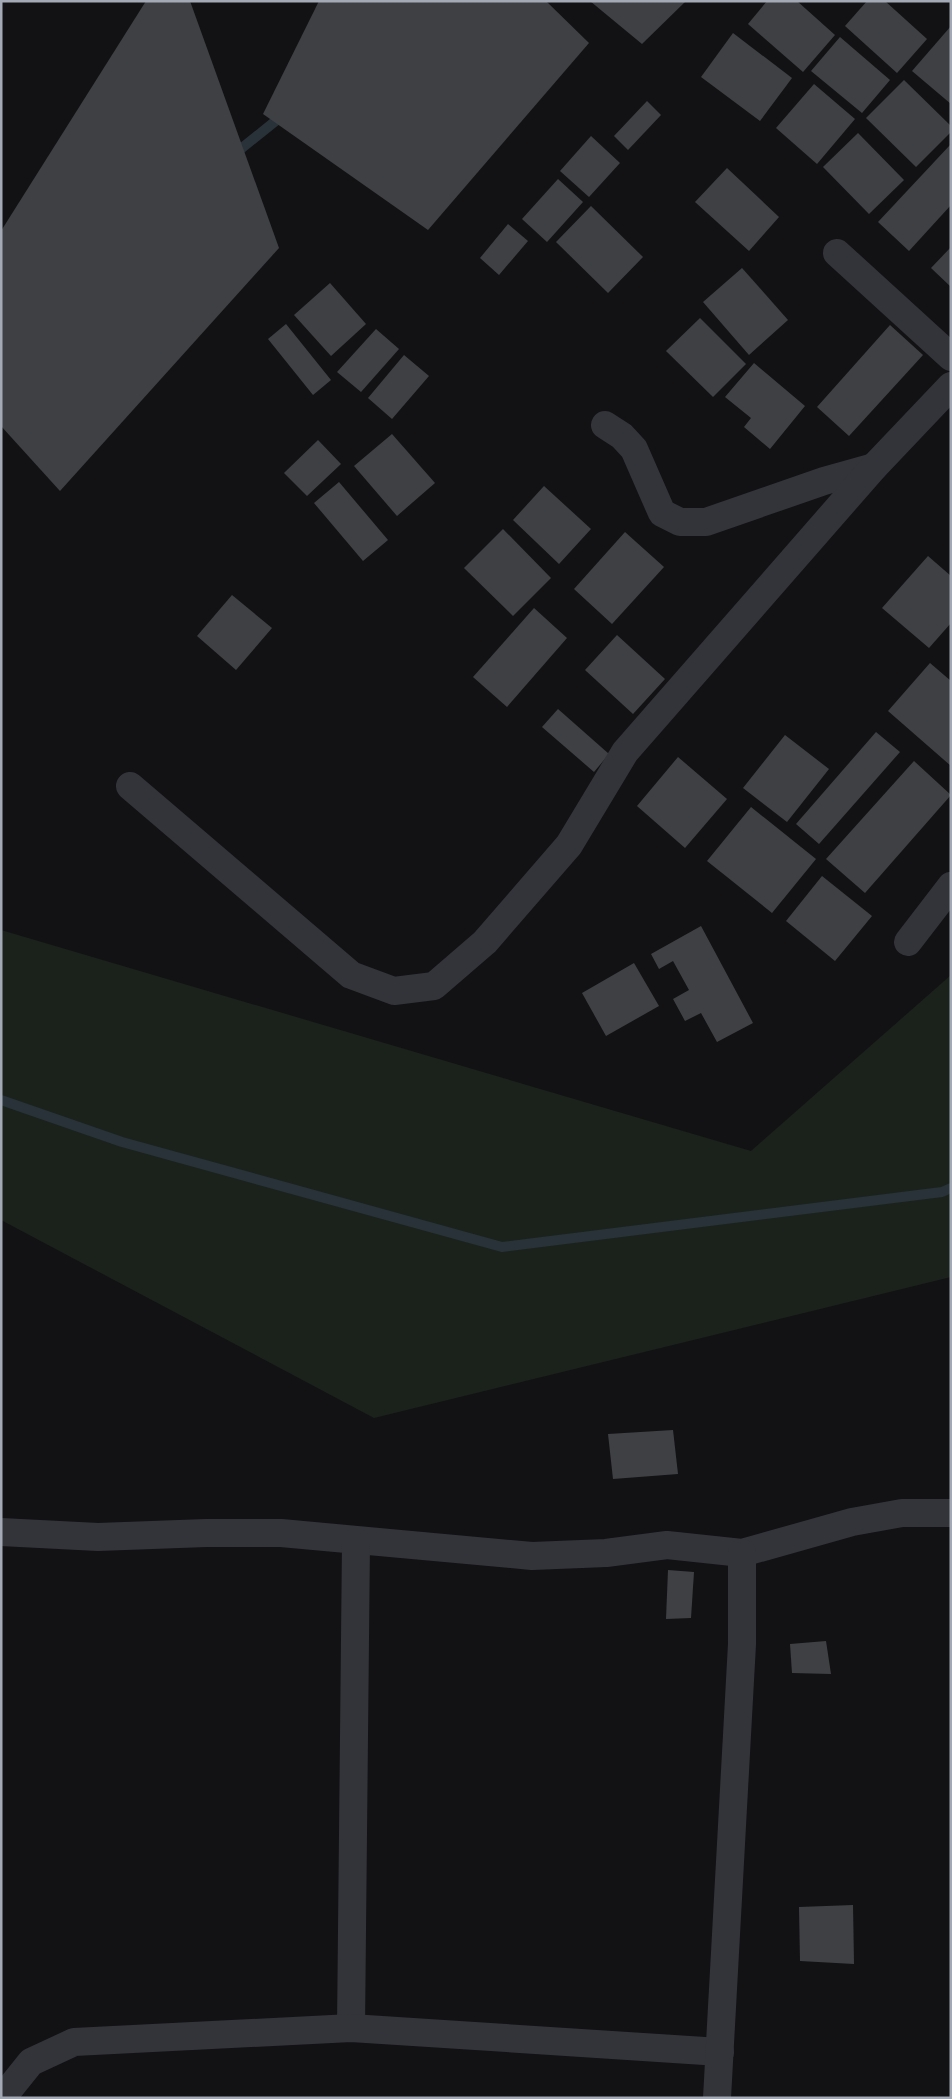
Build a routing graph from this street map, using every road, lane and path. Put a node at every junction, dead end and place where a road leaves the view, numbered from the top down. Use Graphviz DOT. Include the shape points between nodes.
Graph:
graph roads {
  1 [pos="837,253"];
  2 [pos="951,356"];
  3 [pos="951,386"];
  4 [pos="605,425"];
  5 [pos="874,467"];
  6 [pos="130,786"];
  7 [pos="951,886"];
  8 [pos="908,942"];
  9 [pos="951,1494"];
  10 [pos="902,1513"];
  11 [pos="951,1513"];
  12 [pos="1,1532"];
  13 [pos="356,1542"];
  14 [pos="742,1553"];
  15 [pos="351,2028"];
  16 [pos="720,2052"];
  17 [pos="2,2098"];
  18 [pos="717,2098"];
  1 -- 2 [label="street"];
  3 -- 5 [label="street"];
  4 -- 5 [label="street" via="634,449 662,513 680,522 706,522"];
  5 -- 6 [label="street" via="625,752 569,845 485,942 434,986 394,991 351,975"];
  7 -- 8 [label="street"];
  9 -- 10 [label="street"];
  10 -- 11 [label="street"];
  10 -- 14 [label="street" via="852,1522"];
  12 -- 13 [label="street" via="98,1537 281,1533"];
  13 -- 14 [label="street" via="532,1556 606,1553 667,1545"];
  13 -- 15 [label="street"];
  14 -- 16 [label="street" via="742,1644"];
  15 -- 16 [label="street"];
  15 -- 17 [label="street" via="74,2042 31,2062"];
  16 -- 18 [label="street"];
}
